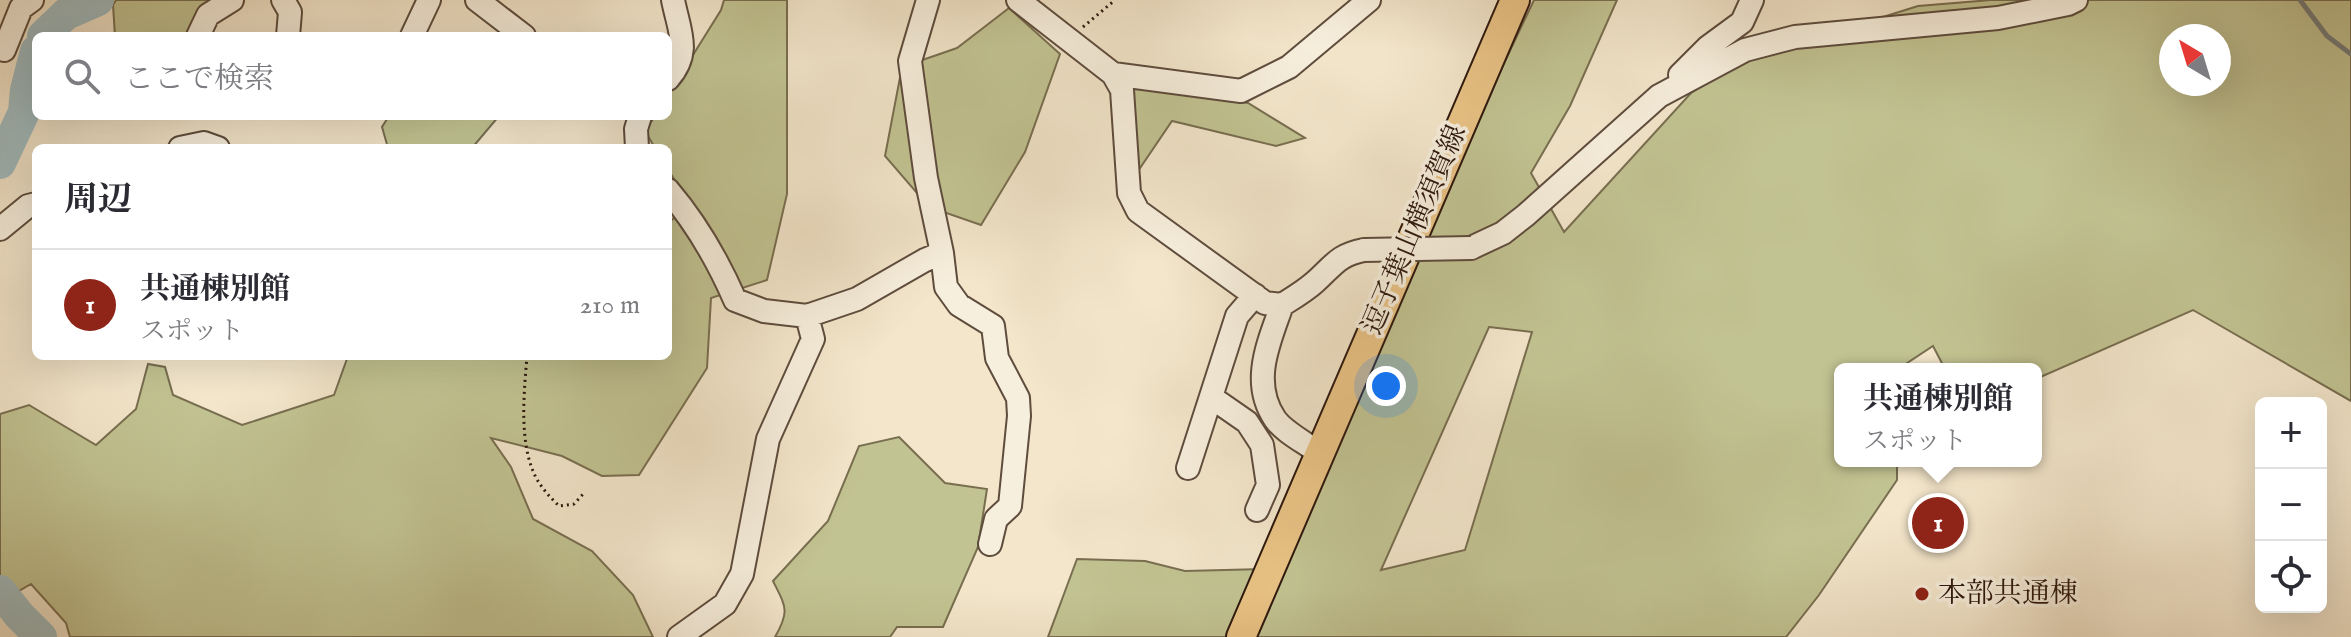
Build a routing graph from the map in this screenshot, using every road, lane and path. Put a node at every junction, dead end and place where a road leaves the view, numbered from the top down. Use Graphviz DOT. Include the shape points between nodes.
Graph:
graph roads {
  1 [pos="232,0"];
  2 [pos="283,0"];
  3 [pos="427,0"];
  4 [pos="477,0"];
  5 [pos="673,0"];
  6 [pos="928,0"];
  7 [pos="1018,0"];
  8 [pos="1115,0"];
  9 [pos="1369,0"];
  10 [pos="1515,0"];
  11 [pos="1752,0"];
  12 [pos="2076,0"];
  13 [pos="19,3"];
  14 [pos="200,32"];
  15 [pos="288,32"];
  16 [pos="414,32"];
  17 [pos="519,32"];
  18 [pos="1068,39"];
  19 [pos="4,50"];
  20 [pos="672,73"];
  21 [pos="1113,74"];
  22 [pos="1659,96"];
  23 [pos="639,120"];
  24 [pos="637,144"];
  25 [pos="672,195"];
  26 [pos="32,205"];
  27 [pos="0,229"];
  28 [pos="942,253"];
  29 [pos="1255,295"];
  30 [pos="1282,305"];
  31 [pos="807,316"];
  32 [pos="527,360"];
  33 [pos="1211,397"];
  34 [pos="1319,453"];
  35 [pos="1188,468"];
  36 [pos="585,492"];
  37 [pos="1257,510"];
  38 [pos="990,544"];
  39 [pos="679,637"];
  40 [pos="1241,637"];
  1 -- 14 [label="street" via="208,15"];
  2 -- 15 [label="street" via="290,12"];
  3 -- 16 [label="street"];
  4 -- 17 [label="street"];
  5 -- 20 [label="street" via="683,46"];
  6 -- 28 [label="street" via="910,61"];
  7 -- 18 [label="street"];
  8 -- 18 [label="path"];
  9 -- 21 [label="street" via="1289,67 1241,91"];
  10 -- 34 [label="main road, 逗子葉山横須賀線"];
  11 -- 22 [label="street" via="1742,22"];
  12 -- 22 [label="street" via="1998,18 1795,37 1745,50"];
  13 -- 19 [label="street"];
  18 -- 21 [label="street"];
  21 -- 29 [label="street" via="1122,90 1129,193 1138,211"];
  22 -- 30 [label="street, bridge" via="1503,233 1471,248 1346,254"];
  23 -- 24 [label="street"];
  25 -- 31 [label="street" via="720,266 735,300 764,311"];
  26 -- 27 [label="street"];
  28 -- 31 [label="street" via="857,299"];
  28 -- 38 [label="street" via="946,287 959,305 993,326 997,358 1018,398 1010,506 996,519"];
  29 -- 30 [label="street" via="1265,303"];
  29 -- 33 [label="street" via="1237,316"];
  30 -- 34 [label="street" via="1263,361 1265,395 1276,420"];
  31 -- 39 [label="street" via="813,339 768,439 742,574 725,604"];
  32 -- 36 [label="path" via="523,414 539,485 559,506 574,504"];
  33 -- 35 [label="street"];
  33 -- 37 [label="street" via="1247,422 1262,445 1268,485"];
  34 -- 40 [label="main road, 逗子葉山横須賀線"];
}
